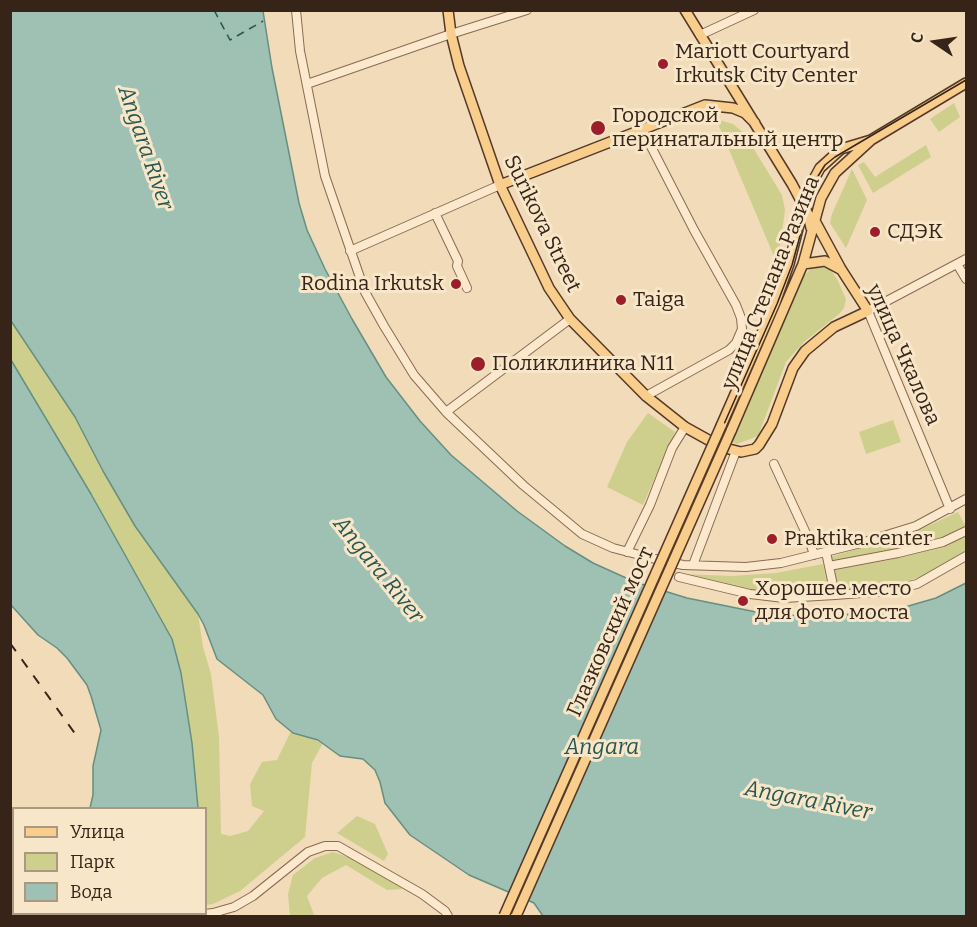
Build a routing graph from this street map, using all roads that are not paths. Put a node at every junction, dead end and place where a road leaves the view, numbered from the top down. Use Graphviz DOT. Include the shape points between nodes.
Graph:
graph roads {
  1 [pos="296,10"];
  2 [pos="448,10"];
  3 [pos="527,10"];
  4 [pos="685,10"];
  5 [pos="754,10"];
  6 [pos="451,34"];
  7 [pos="700,35"];
  8 [pos="966,83"];
  9 [pos="307,84"];
  10 [pos="755,123"];
  11 [pos="642,129"];
  12 [pos="871,140"];
  13 [pos="500,185"];
  14 [pos="804,205"];
  15 [pos="435,213"];
  16 [pos="815,221"];
  17 [pos="812,233"];
  18 [pos="350,251"];
  19 [pos="966,259"];
  20 [pos="803,264"];
  21 [pos="957,264"];
  22 [pos="841,269"];
  23 [pos="966,279"];
  24 [pos="467,288"];
  25 [pos="868,311"];
  26 [pos="570,319"];
  27 [pos="646,396"];
  28 [pos="446,412"];
  29 [pos="721,426"];
  30 [pos="685,427"];
  31 [pos="731,430"];
  32 [pos="736,452"];
  33 [pos="774,464"];
  34 [pos="966,499"];
  35 [pos="950,509"];
  36 [pos="966,531"];
  37 [pos="627,552"];
  38 [pos="826,552"];
  39 [pos="813,555"];
  40 [pos="966,556"];
  41 [pos="693,565"];
  42 [pos="829,566"];
  43 [pos="679,577"];
  44 [pos="835,595"];
  45 [pos="207,914"];
  46 [pos="448,916"];
  47 [pos="504,916"];
  48 [pos="516,916"];
  1 -- 9 [label="street"];
  2 -- 6 [label="main road, Surikova Street"];
  3 -- 6 [label="street"];
  4 -- 7 [label="main road"];
  5 -- 7 [label="street"];
  6 -- 9 [label="street"];
  6 -- 13 [label="main road, Surikova Street" via="472,109"];
  7 -- 10 [label="main road"];
  8 -- 12 [label="main road"];
  9 -- 18 [label="street" via="325,176"];
  10 -- 11 [label="main road" via="733,108 705,105"];
  10 -- 14 [label="main road"];
  11 -- 13 [label="main road"];
  11 -- 27 [label="street" via="736,305 742,329 729,350"];
  12 -- 14 [label="main road, улица Степана Разина" via="841,149 830,158 820,168"];
  12 -- 16 [label="main road, улица Степана Разина" via="835,173"];
  13 -- 15 [label="street"];
  13 -- 26 [label="main road, Surikova Street" via="549,288"];
  14 -- 17 [label="main road"];
  14 -- 29 [label="main road, улица Степана Разина" via="775,303"];
  15 -- 18 [label="street"];
  15 -- 24 [label="street"];
  16 -- 17 [label="main road, улица Степана Разина"];
  16 -- 22 [label="main road, улица Чкалова"];
  17 -- 20 [label="main road, улица Степана Разина"];
  18 -- 28 [label="street" via="365,292 384,326 414,375"];
  19 -- 21 [label="street"];
  20 -- 22 [label="main road" via="825,261"];
  20 -- 31 [label="main road, улица Степана Разина"];
  21 -- 23 [label="street"];
  21 -- 25 [label="street"];
  22 -- 25 [label="main road, улица Чкалова"];
  25 -- 32 [label="main road" via="834,327 805,351 789,375 763,440 754,448"];
  25 -- 35 [label="street, улица Чкалова"];
  26 -- 27 [label="main road, Surikova Street"];
  26 -- 28 [label="street"];
  27 -- 30 [label="main road, Surikova Street"];
  28 -- 37 [label="street" via="582,534"];
  29 -- 47 [label="main road, Глазковский мост, bridge"];
  30 -- 32 [label="main road, Surikova Street"];
  30 -- 37 [label="street"];
  31 -- 48 [label="main road, Глазковский мост, bridge"];
  32 -- 41 [label="street"];
  33 -- 39 [label="street"];
  34 -- 35 [label="street"];
  35 -- 38 [label="street" via="916,526"];
  36 -- 42 [label="street" via="943,542"];
  37 -- 41 [label="street"];
  38 -- 39 [label="street"];
  38 -- 42 [label="street"];
  39 -- 41 [label="street" via="746,567"];
  40 -- 44 [label="street" via="917,584 888,591"];
  42 -- 44 [label="street"];
  43 -- 44 [label="street" via="784,598"];
  45 -- 46 [label="street" via="234,908 308,852 338,846 422,894"];
}
